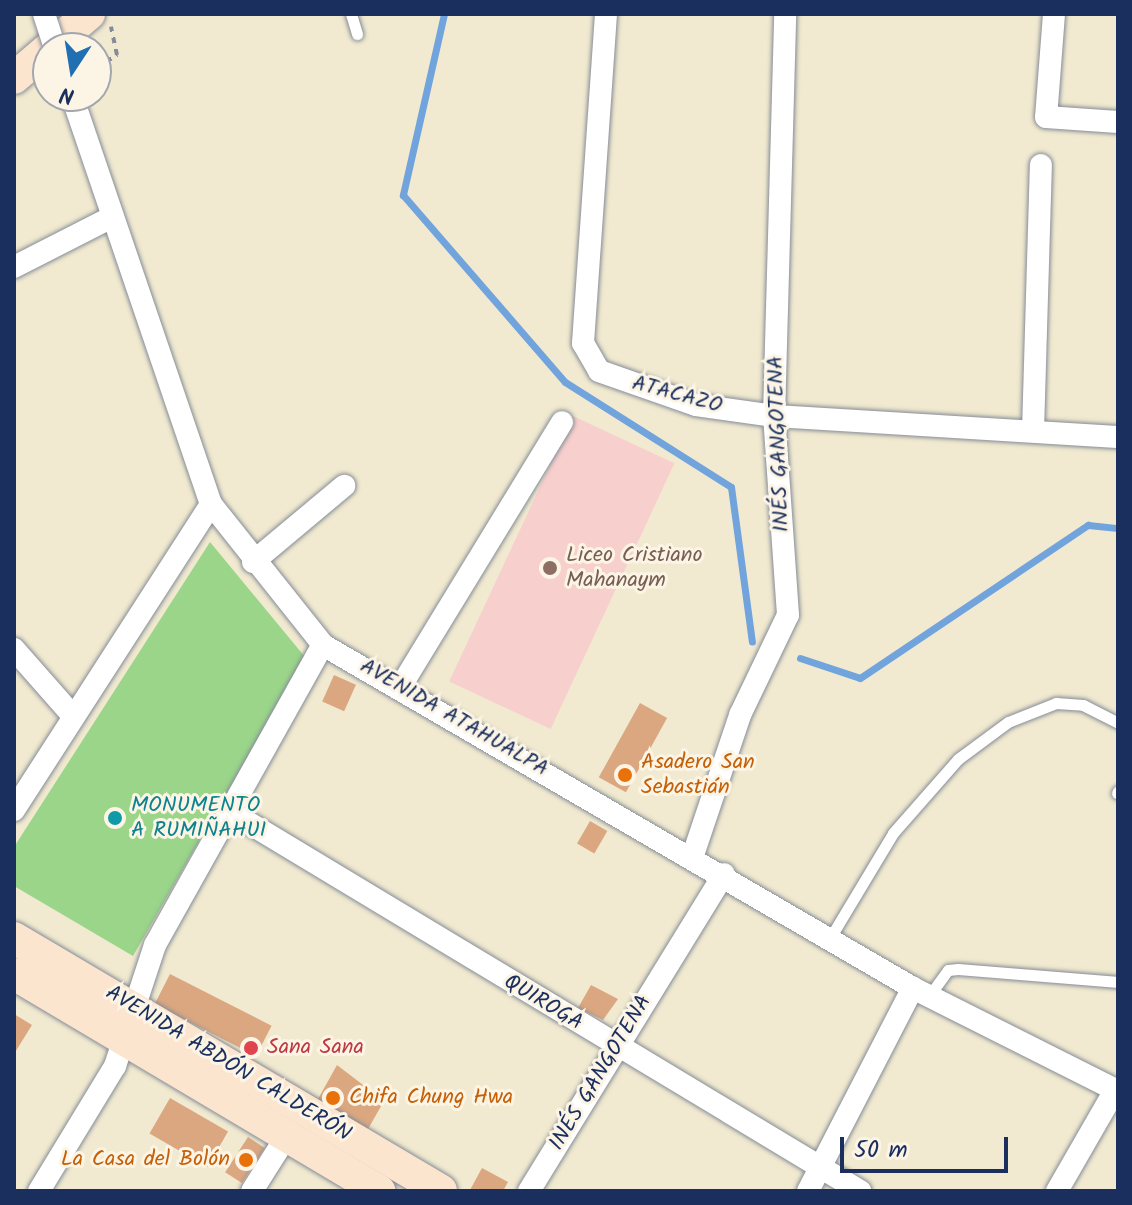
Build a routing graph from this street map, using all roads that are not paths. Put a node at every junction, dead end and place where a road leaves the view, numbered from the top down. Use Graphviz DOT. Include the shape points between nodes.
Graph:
graph roads {
  1 [pos="89,14"];
  2 [pos="351,14"];
  3 [pos="606,14"];
  4 [pos="785,14"];
  5 [pos="1054,14"];
  6 [pos="357,34"];
  7 [pos="14,78"];
  8 [pos="77,112"];
  9 [pos="1118,122"];
  10 [pos="1041,165"];
  11 [pos="112,217"];
  12 [pos="14,267"];
  13 [pos="774,416"];
  14 [pos="562,422"];
  15 [pos="1033,431"];
  16 [pos="1118,437"];
  17 [pos="344,486"];
  18 [pos="211,504"];
  19 [pos="253,562"];
  20 [pos="323,645"];
  21 [pos="14,649"];
  22 [pos="401,686"];
  23 [pos="72,715"];
  24 [pos="1118,723"];
  25 [pos="14,810"];
  26 [pos="229,811"];
  27 [pos="693,855"];
  28 [pos="724,874"];
  29 [pos="14,938"];
  30 [pos="830,938"];
  31 [pos="14,974"];
  32 [pos="1118,982"];
  33 [pos="921,992"];
  34 [pos="132,1024"];
  35 [pos="617,1047"];
  36 [pos="1116,1091"];
  37 [pos="286,1137"];
  38 [pos="821,1168"];
  39 [pos="39,1191"];
  40 [pos="252,1191"];
  41 [pos="379,1191"];
  42 [pos="441,1191"];
  43 [pos="529,1191"];
  44 [pos="808,1191"];
  45 [pos="860,1191"];
  46 [pos="1057,1191"];
  1 -- 7 [label="main road"];
  2 -- 6 [label="lane"];
  3 -- 13 [label="street, ATACAZO" via="583,343 589,357 618,380 683,401"];
  4 -- 13 [label="street, INÉS GANGOTENA"];
  5 -- 9 [label="street" via="1046,117"];
  8 -- 11 [label="street, AVENIDA ATAHUALPA"];
  10 -- 15 [label="street"];
  11 -- 12 [label="street"];
  11 -- 18 [label="street, AVENIDA ATAHUALPA"];
  13 -- 15 [label="street, ATACAZO"];
  13 -- 27 [label="street, INÉS GANGOTENA" via="788,615 740,715"];
  14 -- 22 [label="street"];
  15 -- 16 [label="street, ATACAZO"];
  17 -- 19 [label="street"];
  18 -- 19 [label="street, AVENIDA ATAHUALPA"];
  18 -- 23 [label="street"];
  19 -- 20 [label="street, AVENIDA ATAHUALPA"];
  20 -- 22 [label="street, AVENIDA ATAHUALPA"];
  20 -- 26 [label="street"];
  21 -- 23 [label="street"];
  22 -- 27 [label="street, AVENIDA ATAHUALPA"];
  23 -- 25 [label="street"];
  24 -- 30 [label="lane" via="1083,705 1056,703 1008,722 958,759 893,833"];
  26 -- 34 [label="street" via="155,945"];
  26 -- 35 [label="street, QUIROGA"];
  27 -- 28 [label="street, AVENIDA ATAHUALPA"];
  28 -- 30 [label="street, AVENIDA ATAHUALPA"];
  28 -- 35 [label="street, INÉS GANGOTENA"];
  29 -- 34 [label="main road, AVENIDA ABDÓN CALDERÓN"];
  30 -- 33 [label="street, AVENIDA ATAHUALPA"];
  31 -- 34 [label="main road, AVENIDA ABDÓN CALDERÓN"];
  32 -- 33 [label="lane" via="958,969 948,970"];
  33 -- 36 [label="street, AVENIDA ATAHUALPA"];
  33 -- 38 [label="street"];
  34 -- 37 [label="main road, AVENIDA ABDÓN CALDERÓN"];
  34 -- 39 [label="street"];
  34 -- 42 [label="main road, AVENIDA ABDÓN CALDERÓN"];
  35 -- 38 [label="street, QUIROGA"];
  35 -- 43 [label="street, INÉS GANGOTENA"];
  36 -- 46 [label="street"];
  37 -- 40 [label="street"];
  37 -- 41 [label="main road, AVENIDA ABDÓN CALDERÓN"];
  38 -- 44 [label="street"];
  38 -- 45 [label="street, QUIROGA"];
}
